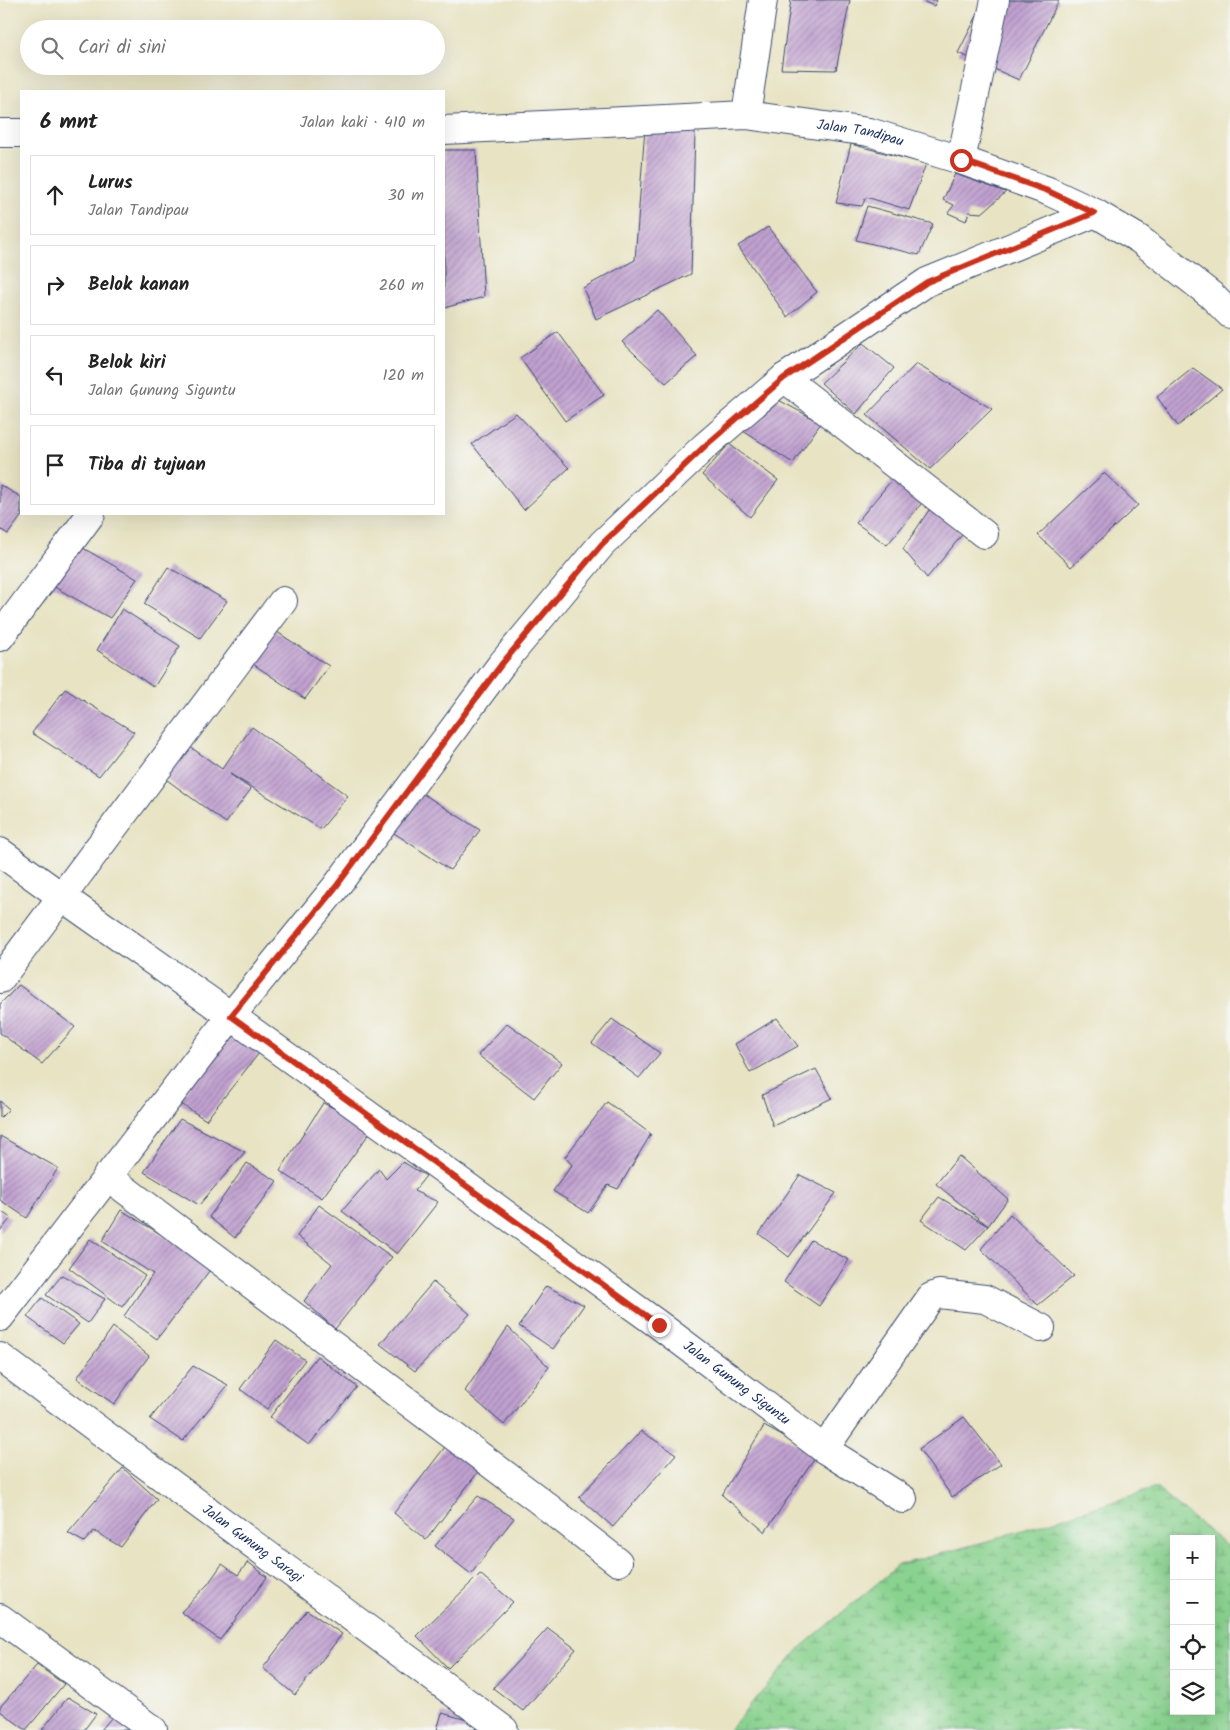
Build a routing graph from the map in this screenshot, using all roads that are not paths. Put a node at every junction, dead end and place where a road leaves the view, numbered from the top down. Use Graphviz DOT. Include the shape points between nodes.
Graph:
graph roads {
  1 [pos="763,0"];
  2 [pos="995,0"];
  3 [pos="746,115"];
  4 [pos="445,130"];
  5 [pos="0,133"];
  6 [pos="20,133"];
  7 [pos="961,160"];
  8 [pos="1094,213"];
  9 [pos="1230,314"];
  10 [pos="784,378"];
  11 [pos="90,515"];
  12 [pos="984,534"];
  13 [pos="283,602"];
  14 [pos="0,637"];
  15 [pos="0,852"];
  16 [pos="62,897"];
  17 [pos="0,979"];
  18 [pos="231,1016"];
  19 [pos="108,1176"];
  20 [pos="0,1317"];
  21 [pos="1041,1328"];
  22 [pos="0,1357"];
  23 [pos="824,1449"];
  24 [pos="903,1499"];
  25 [pos="618,1562"];
  26 [pos="0,1618"];
  27 [pos="153,1730"];
  28 [pos="504,1730"];
  1 -- 3 [label="street"];
  2 -- 7 [label="street"];
  3 -- 4 [label="street, Jalan Tandipau"];
  3 -- 7 [label="street, Jalan Tandipau" via="868,132"];
  5 -- 6 [label="street"];
  7 -- 8 [label="street, Jalan Tandipau" via="1048,191"];
  8 -- 9 [label="street, Jalan Tandipau" via="1139,239 1211,295"];
  8 -- 10 [label="street" via="927,282"];
  10 -- 12 [label="street"];
  10 -- 18 [label="street" via="705,446 602,544 501,665 335,888"];
  11 -- 14 [label="street"];
  13 -- 16 [label="street"];
  15 -- 16 [label="street, Jalan Gunung Siguntu"];
  16 -- 17 [label="street"];
  16 -- 18 [label="street, Jalan Gunung Siguntu"];
  18 -- 19 [label="street"];
  18 -- 23 [label="street, Jalan Gunung Siguntu" via="651,1319"];
  19 -- 20 [label="street"];
  19 -- 25 [label="street"];
  21 -- 23 [label="street" via="985,1298 931,1296"];
  22 -- 28 [label="street, Jalan Gunung Saragi"];
  23 -- 24 [label="street, Jalan Gunung Siguntu"];
  26 -- 27 [label="street"];
}
